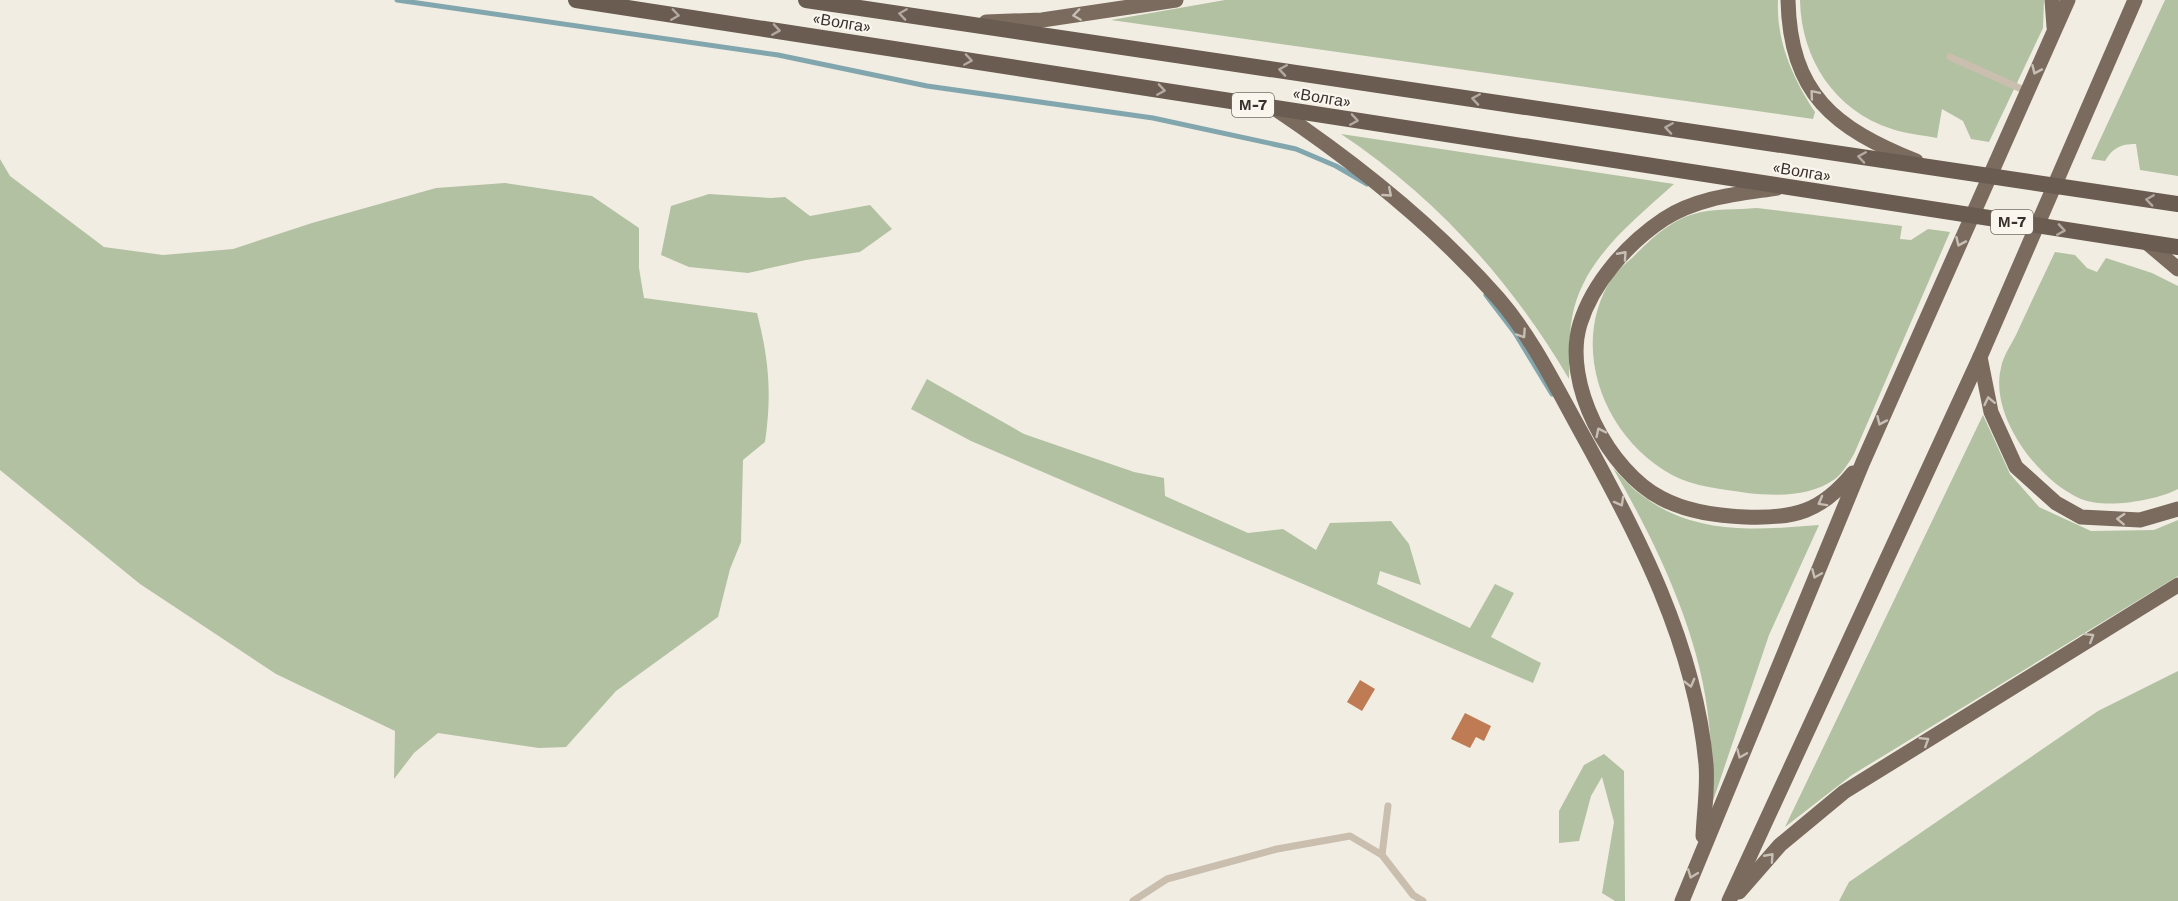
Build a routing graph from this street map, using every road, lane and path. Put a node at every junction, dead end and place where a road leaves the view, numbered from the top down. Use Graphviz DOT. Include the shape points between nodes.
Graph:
graph roads {
  1 [pos="576,0"];
  2 [pos="806,0"];
  3 [pos="1176,0"];
  4 [pos="1788,0"];
  5 [pos="2052,0"];
  6 [pos="2068,0"];
  7 [pos="2135,3"];
  8 [pos="961,22"];
  9 [pos="2054,27"];
  10 [pos="1950,57"];
  11 [pos="2026,91"];
  12 [pos="1274,108"];
  13 [pos="1937,168"];
  14 [pos="1788,187"];
  15 [pos="2178,204"];
  16 [pos="2146,242"];
  17 [pos="2178,247"];
  18 [pos="2178,269"];
  19 [pos="1980,357"];
  20 [pos="1863,462"];
  21 [pos="2178,509"];
  22 [pos="2178,585"];
  23 [pos="1388,806"];
  24 [pos="1703,847"];
  25 [pos="1382,855"];
  26 [pos="1133,901"];
  27 [pos="1423,901"];
  28 [pos="1682,901"];
  29 [pos="1730,901"];
  1 -- 12 [label="highway, «Волга» / М-7, one-way"];
  8 -- 2 [label="highway, «Волга» / М-7, one-way"];
  3 -- 8 [label="main road, one-way" via="1042,20"];
  13 -- 4 [label="main road, one-way" via="1873,144 1827,109 1808,86 1795,54 1788,26"];
  5 -- 9 [label="main road"];
  6 -- 9 [label="main road"];
  7 -- 19 [label="main road"];
  13 -- 8 [label="highway, «Волга» / М-7, one-way"];
  9 -- 11 [label="main road, one-way"];
  10 -- 11 [label="lane"];
  11 -- 20 [label="main road, one-way"];
  12 -- 14 [label="highway, «Волга» / М-7, one-way"];
  12 -- 24 [label="main road, one-way" via="1342,154 1448,244 1499,300 1543,364 1627,516 1675,627 1697,708 1706,765"];
  15 -- 13 [label="highway, М-7, one-way"];
  14 -- 16 [label="highway, «Волга» / М-7, one-way"];
  20 -- 14 [label="main road, one-way" via="1836,495 1790,515 1728,517 1690,510 1637,482 1606,446 1584,400 1577,363 1579,326 1590,298 1632,245 1665,218 1710,198"];
  16 -- 17 [label="highway, М-7"];
  16 -- 18 [label="main road"];
  21 -- 19 [label="main road, one-way" via="2140,520 2105,519 2081,517 2056,503 2016,467 1991,412"];
  19 -- 29 [label="main road"];
  20 -- 24 [label="main road, one-way"];
  29 -- 22 [label="main road, one-way" via="1780,845 1844,792"];
  23 -- 25 [label="lane"];
  24 -- 28 [label="main road, one-way"];
  25 -- 26 [label="lane" via="1350,836 1309,843 1167,879"];
  25 -- 27 [label="lane" via="1413,896"];
}
